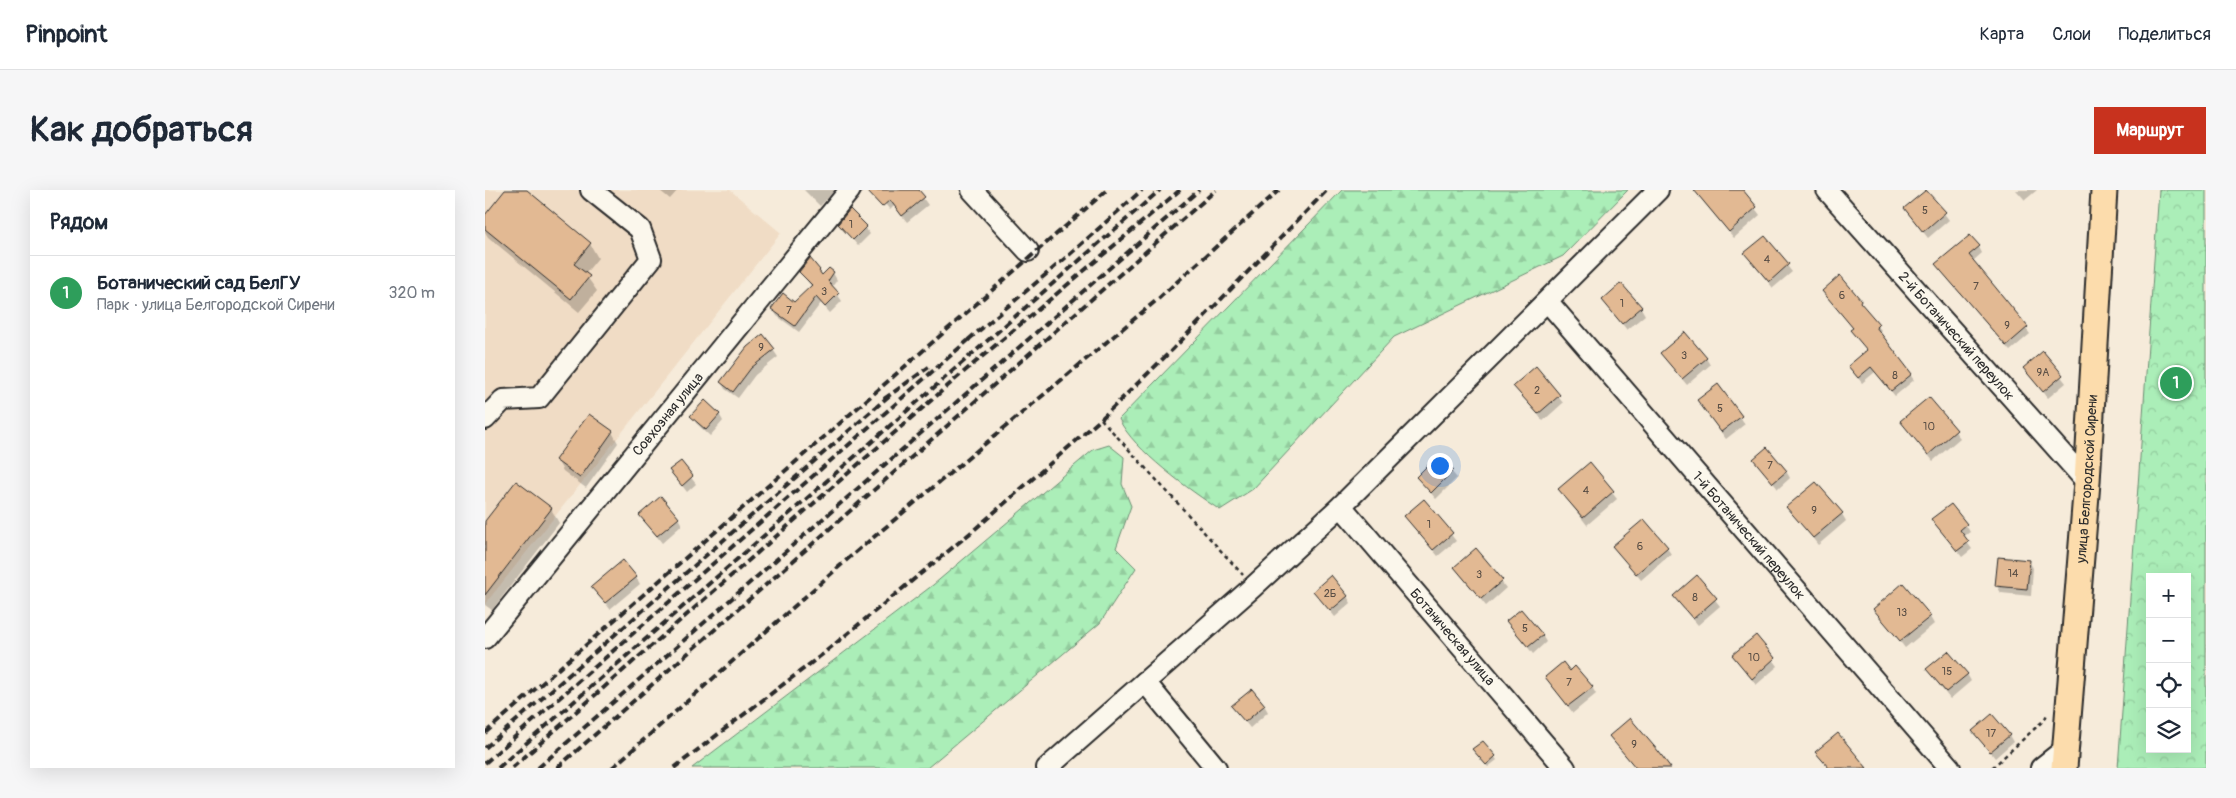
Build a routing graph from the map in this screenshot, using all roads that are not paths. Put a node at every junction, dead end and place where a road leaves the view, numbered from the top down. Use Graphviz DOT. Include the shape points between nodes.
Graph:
graph roads {
  1 [pos="591,190"];
  2 [pos="850,190"];
  3 [pos="972,190"];
  4 [pos="1658,190"];
  5 [pos="1827,190"];
  6 [pos="2104,190"];
  7 [pos="1028,251"];
  8 [pos="1548,302"];
  9 [pos="485,419"];
  10 [pos="2087,482"];
  11 [pos="1341,506"];
  12 [pos="485,638"];
  13 [pos="1145,682"];
  14 [pos="2065,758"];
  15 [pos="1047,768"];
  16 [pos="1216,768"];
  17 [pos="1565,768"];
  18 [pos="1950,768"];
  19 [pos="2041,768"];
  1 -- 9 [label="street" via="640,229 651,259 539,398 503,400"];
  2 -- 12 [label="street, Совхозная улица"];
  3 -- 7 [label="street"];
  4 -- 8 [label="street"];
  5 -- 10 [label="street, 2-й Ботанический переулок"];
  6 -- 10 [label="main road, улица Белгородской Сирени"];
  8 -- 11 [label="street"];
  8 -- 18 [label="street, 1-й Ботанический переулок"];
  10 -- 14 [label="main road, улица Белгородской Сирени"];
  11 -- 13 [label="street"];
  11 -- 17 [label="street, Ботаническая улица"];
  13 -- 15 [label="street"];
  13 -- 16 [label="street"];
  14 -- 19 [label="street"];
}
